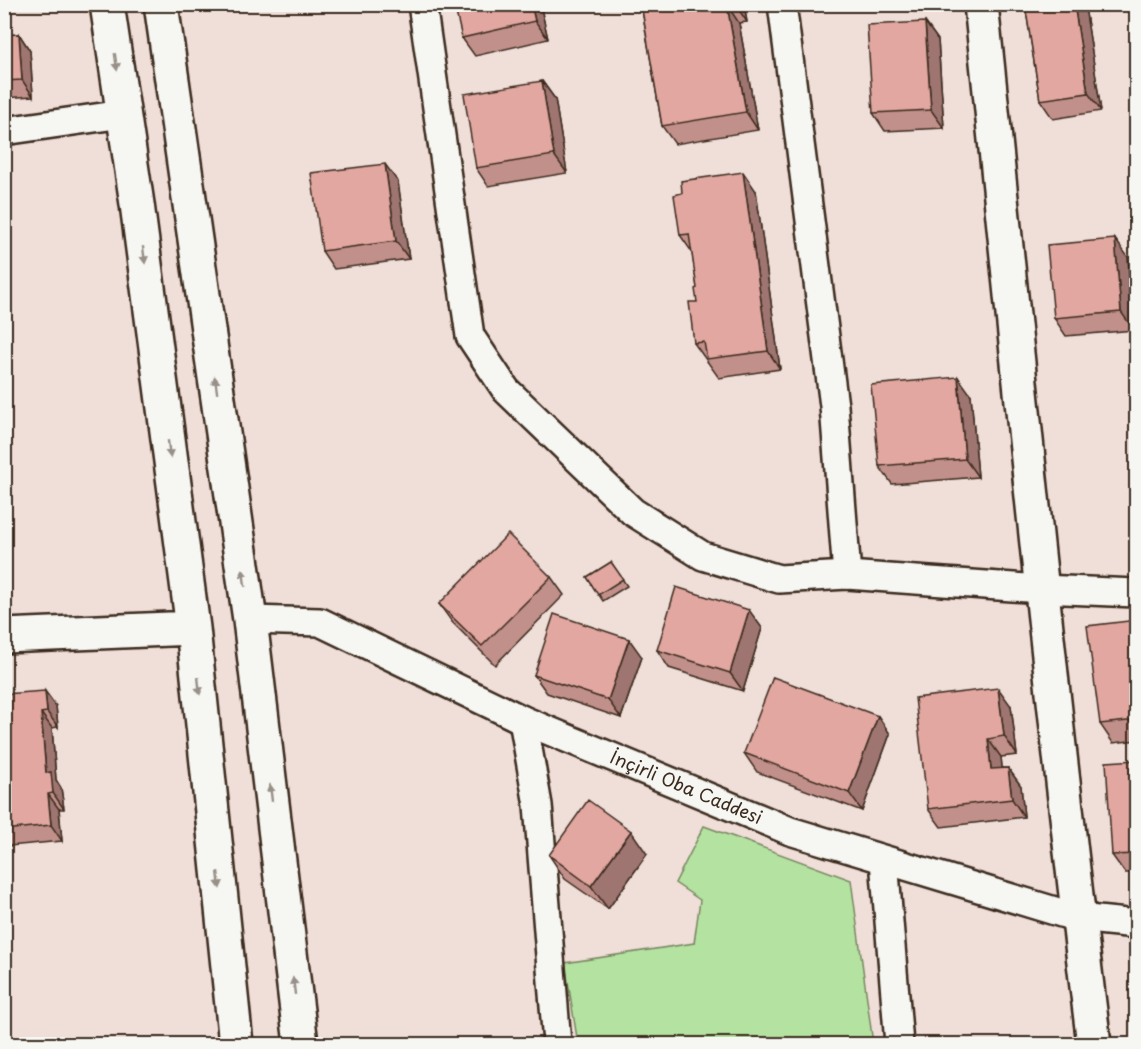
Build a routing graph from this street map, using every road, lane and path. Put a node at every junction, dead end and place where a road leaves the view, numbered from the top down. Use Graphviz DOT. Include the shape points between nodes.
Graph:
graph roads {
  1 [pos="107,4"];
  2 [pos="161,4"];
  3 [pos="422,4"];
  4 [pos="782,4"];
  5 [pos="981,4"];
  6 [pos="123,114"];
  7 [pos="4,131"];
  8 [pos="847,575"];
  9 [pos="1041,589"];
  10 [pos="1137,593"];
  11 [pos="250,620"];
  12 [pos="193,628"];
  13 [pos="4,636"];
  14 [pos="523,720"];
  15 [pos="884,860"];
  16 [pos="1078,918"];
  17 [pos="1137,924"];
  18 [pos="236,1044"];
  19 [pos="301,1044"];
  20 [pos="557,1044"];
  21 [pos="899,1044"];
  22 [pos="1094,1044"];
  1 -- 6 [label="main road, one-way"];
  11 -- 2 [label="main road, one-way"];
  3 -- 8 [label="street" via="470,336 506,390 633,512 704,556 779,579"];
  4 -- 8 [label="street" via="834,406"];
  5 -- 9 [label="main road"];
  6 -- 7 [label="street"];
  6 -- 12 [label="main road, one-way"];
  8 -- 9 [label="street"];
  9 -- 10 [label="street"];
  9 -- 16 [label="main road"];
  11 -- 14 [label="street, İnçirli Oba Caddesi" via="320,622"];
  19 -- 11 [label="main road, one-way"];
  12 -- 13 [label="main road"];
  12 -- 18 [label="main road, one-way"];
  14 -- 15 [label="street, İnçirli Oba Caddesi" via="790,831"];
  14 -- 20 [label="street" via="538,805"];
  15 -- 16 [label="street, İnçirli Oba Caddesi"];
  15 -- 21 [label="street"];
  16 -- 17 [label="street, İnçirli Oba Caddesi"];
  16 -- 22 [label="main road"];
}
